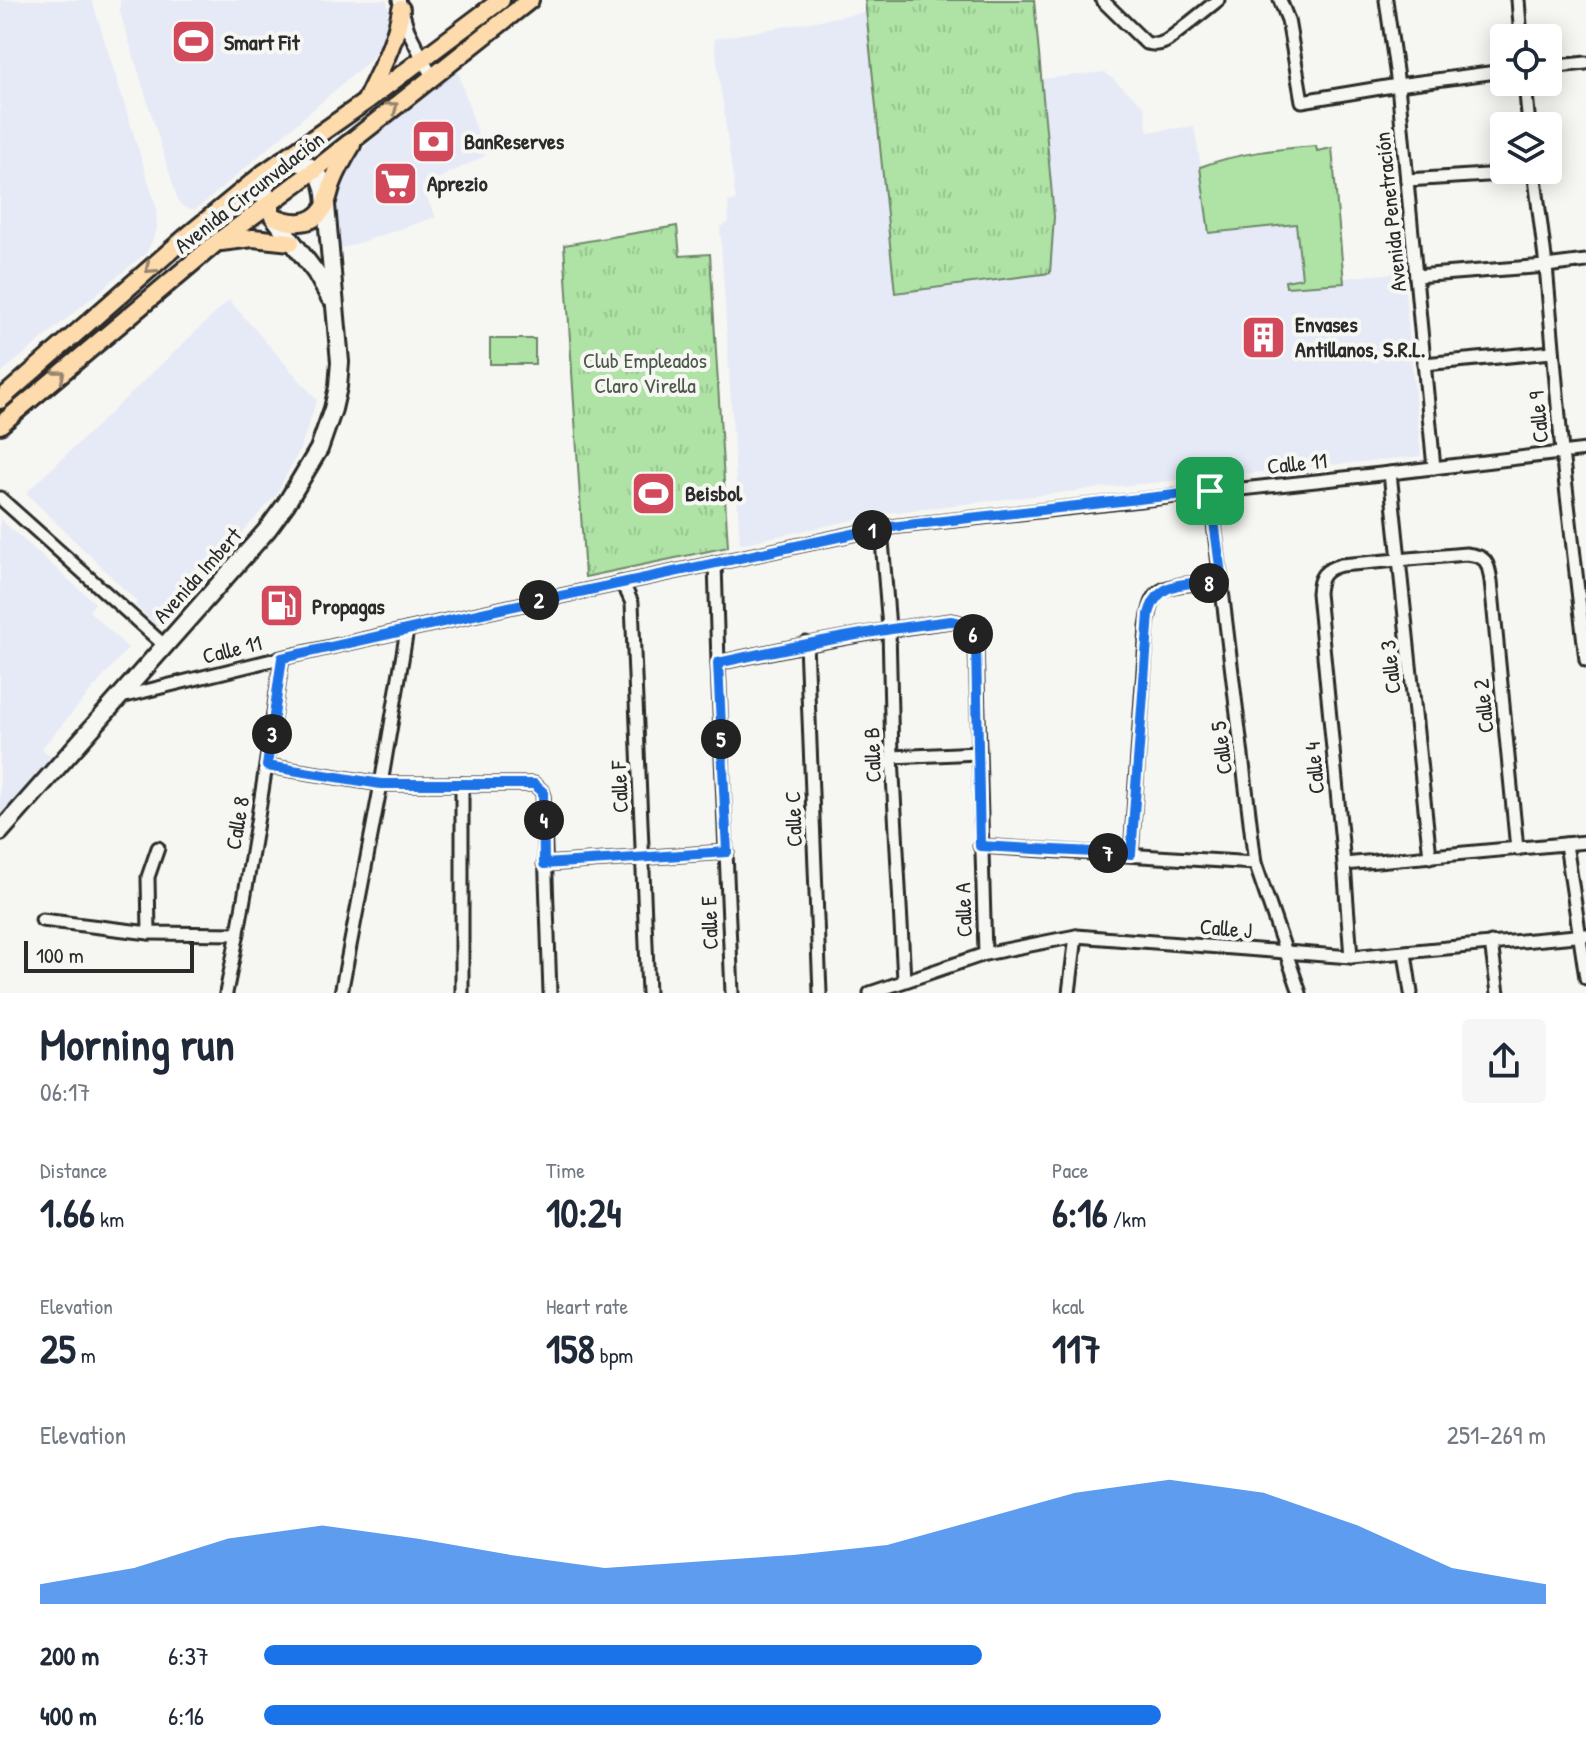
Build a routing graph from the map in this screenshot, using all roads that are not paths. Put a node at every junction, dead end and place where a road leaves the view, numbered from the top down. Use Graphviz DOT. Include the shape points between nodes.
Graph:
graph roads {
  1 [pos="501,0"];
  2 [pos="530,0"];
  3 [pos="1102,0"];
  4 [pos="1218,0"];
  5 [pos="1280,0"];
  6 [pos="1386,0"];
  7 [pos="1518,0"];
  8 [pos="400,4"];
  9 [pos="1520,24"];
  10 [pos="423,60"];
  11 [pos="1586,63"];
  12 [pos="1562,66"];
  13 [pos="1490,73"];
  14 [pos="432,77"];
  15 [pos="1398,85"];
  16 [pos="365,102"];
  17 [pos="361,132"];
  18 [pos="281,161"];
  19 [pos="315,170"];
  20 [pos="264,173"];
  21 [pos="1490,174"];
  22 [pos="1407,180"];
  23 [pos="1536,184"];
  24 [pos="325,206"];
  25 [pos="270,210"];
  26 [pos="291,242"];
  27 [pos="216,243"];
  28 [pos="1586,261"];
  29 [pos="1546,266"];
  30 [pos="1416,276"];
  31 [pos="335,306"];
  32 [pos="1552,352"];
  33 [pos="1424,364"];
  34 [pos="0,400"];
  35 [pos="0,425"];
  36 [pos="1586,450"];
  37 [pos="1562,452"];
  38 [pos="1434,468"];
  39 [pos="1390,473"];
  40 [pos="1210,491"];
  41 [pos="0,498"];
  42 [pos="881,528"];
  43 [pos="1399,560"];
  44 [pos="715,563"];
  45 [pos="1222,582"];
  46 [pos="620,583"];
  47 [pos="889,628"];
  48 [pos="407,630"];
  49 [pos="806,643"];
  50 [pos="164,645"];
  51 [pos="1585,646"];
  52 [pos="282,658"];
  53 [pos="1586,660"];
  54 [pos="718,663"];
  55 [pos="120,697"];
  56 [pos="978,753"];
  57 [pos="892,757"];
  58 [pos="267,766"];
  59 [pos="381,784"];
  60 [pos="462,784"];
  61 [pos="0,832"];
  62 [pos="1586,842"];
  63 [pos="1566,844"];
  64 [pos="980,846"];
  65 [pos="158,848"];
  66 [pos="1517,849"];
  67 [pos="727,852"];
  68 [pos="1131,854"];
  69 [pos="1430,857"];
  70 [pos="642,858"];
  71 [pos="1255,863"];
  72 [pos="544,864"];
  73 [pos="1344,864"];
  74 [pos="42,920"];
  75 [pos="149,933"];
  76 [pos="238,934"];
  77 [pos="1583,935"];
  78 [pos="1076,936"];
  79 [pos="1491,943"];
  80 [pos="1286,953"];
  81 [pos="1405,953"];
  82 [pos="985,954"];
  83 [pos="1351,957"];
  84 [pos="1586,978"];
  85 [pos="904,980"];
  86 [pos="226,993"];
  87 [pos="341,993"];
  88 [pos="462,993"];
  89 [pos="550,993"];
  90 [pos="648,993"];
  91 [pos="732,993"];
  92 [pos="820,993"];
  93 [pos="870,993"];
  94 [pos="1069,993"];
  95 [pos="1300,993"];
  96 [pos="1411,993"];
  97 [pos="1498,993"];
  1 -- 10 [label="main road, Avenida Circunvalación"];
  2 -- 14 [label="main road, Avenida Circunvalación"];
  3 -- 4 [label="street" via="1153,45 1168,40"];
  5 -- 15 [label="street" via="1302,101"];
  6 -- 15 [label="street, Avenida Penetración"];
  7 -- 9 [label="street"];
  8 -- 10 [label="street"];
  8 -- 16 [label="main road" via="389,53"];
  10 -- 14 [label="street"];
  10 -- 16 [label="main road, Avenida Circunvalación"];
  11 -- 12 [label="street"];
  13 -- 15 [label="street"];
  17 -- 14 [label="main road, Avenida Circunvalación, one-way"];
  15 -- 22 [label="street, Avenida Penetración"];
  16 -- 18 [label="main road, Avenida Circunvalación"];
  17 -- 19 [label="main road, Avenida Circunvalación"];
  17 -- 24 [label="main road" via="337,171"];
  18 -- 19 [label="main road" via="299,161"];
  18 -- 20 [label="main road, Avenida Circunvalación"];
  19 -- 24 [label="main road, Avenida Imbert" via="324,184"];
  19 -- 25 [label="main road, Avenida Circunvalación"];
  20 -- 25 [label="main road"];
  20 -- 34 [label="main road, Avenida Circunvalación, one-way"];
  21 -- 22 [label="street"];
  22 -- 30 [label="street, Avenida Penetración"];
  23 -- 29 [label="street, Calle 9"];
  24 -- 25 [label="main road" via="313,218 297,223"];
  24 -- 31 [label="main road, Avenida Imbert"];
  25 -- 26 [label="main road, Avenida Imbert"];
  25 -- 27 [label="main road, Avenida Circunvalación"];
  26 -- 27 [label="main road" via="253,238"];
  26 -- 31 [label="main road, Avenida Imbert"];
  35 -- 27 [label="main road, Avenida Circunvalación, one-way"];
  28 -- 29 [label="street"];
  29 -- 30 [label="street"];
  29 -- 32 [label="street, Calle 9"];
  30 -- 33 [label="street, Avenida Penetración"];
  31 -- 50 [label="main road, Avenida Imbert" via="338,387 319,449 267,530"];
  32 -- 33 [label="street"];
  32 -- 37 [label="street, Calle 9"];
  33 -- 38 [label="street, Avenida Penetración"];
  36 -- 37 [label="street, Calle 11"];
  37 -- 38 [label="street, Calle 11"];
  37 -- 51 [label="street, Calle 9"];
  38 -- 39 [label="street, Calle 11"];
  39 -- 40 [label="street, Calle 11"];
  39 -- 43 [label="street, Calle 3"];
  40 -- 42 [label="street, Calle 11"];
  40 -- 45 [label="street, Calle 5"];
  41 -- 50 [label="street"];
  42 -- 44 [label="street, Calle 11"];
  42 -- 47 [label="street, Calle B"];
  43 -- 66 [label="street, Calle 2" via="1466,554 1485,560"];
  43 -- 69 [label="street, Calle 3"];
  43 -- 73 [label="street, Calle 4" via="1332,567 1318,583"];
  44 -- 46 [label="street, Calle 11"];
  44 -- 54 [label="street, Calle E"];
  45 -- 68 [label="street" via="1170,587 1152,603"];
  45 -- 71 [label="street, Calle 5"];
  46 -- 48 [label="street, Calle 11"];
  46 -- 70 [label="street, Calle F" via="632,603"];
  47 -- 49 [label="street"];
  47 -- 56 [label="street, Calle A" via="951,621 968,626 976,646"];
  47 -- 57 [label="street, Calle B"];
  48 -- 52 [label="street, Calle 11"];
  48 -- 59 [label="street"];
  49 -- 54 [label="street"];
  49 -- 92 [label="street, Calle C"];
  50 -- 55 [label="main road, Avenida Imbert"];
  51 -- 53 [label="street, Calle 9"];
  52 -- 55 [label="street, Calle 11"];
  52 -- 58 [label="street, Calle 8"];
  54 -- 67 [label="street, Calle E"];
  55 -- 61 [label="main road, Avenida Imbert"];
  56 -- 57 [label="street"];
  56 -- 64 [label="street, Calle A"];
  57 -- 85 [label="street, Calle B"];
  58 -- 59 [label="street"];
  58 -- 76 [label="street, Calle 8"];
  59 -- 60 [label="street"];
  59 -- 87 [label="street"];
  60 -- 72 [label="street" via="534,784 543,792"];
  60 -- 88 [label="street"];
  62 -- 63 [label="street"];
  63 -- 66 [label="street"];
  63 -- 77 [label="street"];
  64 -- 68 [label="street"];
  64 -- 82 [label="street, Calle A"];
  65 -- 75 [label="street" via="148,877"];
  66 -- 69 [label="street"];
  67 -- 70 [label="street"];
  67 -- 91 [label="street, Calle E"];
  68 -- 71 [label="street"];
  69 -- 73 [label="street"];
  70 -- 72 [label="street"];
  70 -- 90 [label="street, Calle F"];
  71 -- 80 [label="street, Calle 5"];
  72 -- 89 [label="street"];
  73 -- 83 [label="street, Calle 4"];
  74 -- 75 [label="street"];
  75 -- 76 [label="street"];
  76 -- 86 [label="street, Calle 8"];
  77 -- 79 [label="street, Calle J"];
  77 -- 84 [label="street"];
  78 -- 80 [label="street, Calle J"];
  78 -- 82 [label="street, Calle J"];
  78 -- 94 [label="street"];
  79 -- 81 [label="street, Calle J"];
  79 -- 97 [label="street"];
  80 -- 83 [label="street, Calle J"];
  80 -- 95 [label="street, Calle 5"];
  81 -- 83 [label="street, Calle J"];
  81 -- 96 [label="street"];
  82 -- 85 [label="street, Calle J"];
  85 -- 93 [label="street, Calle J"];
}
